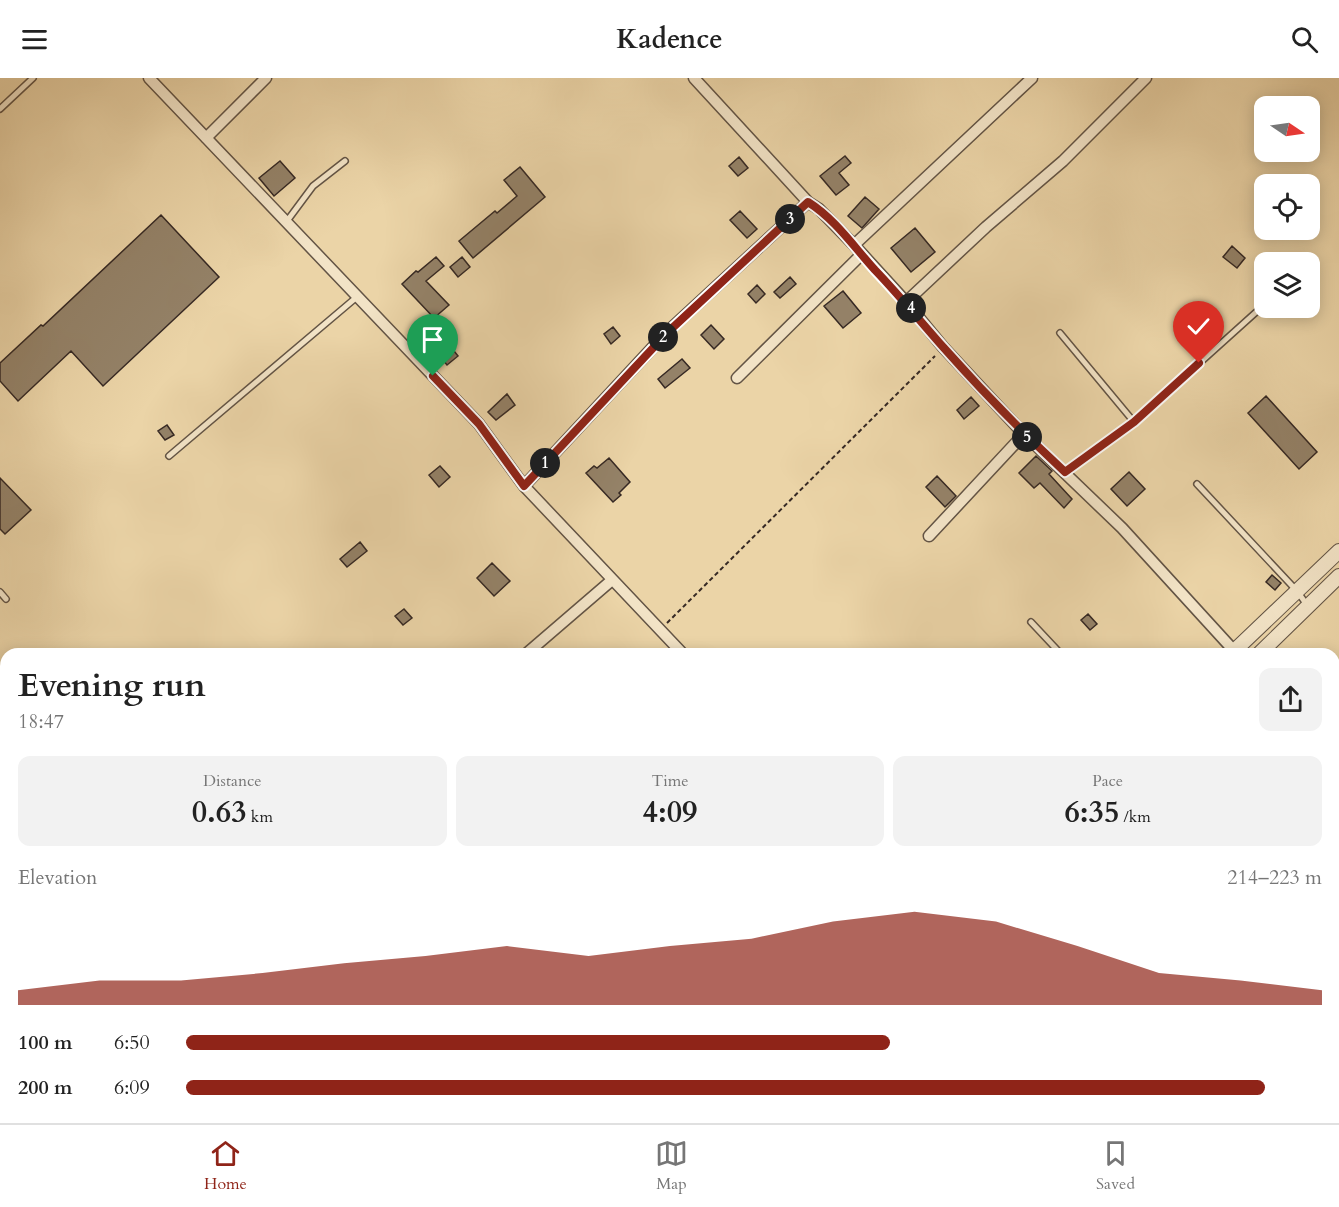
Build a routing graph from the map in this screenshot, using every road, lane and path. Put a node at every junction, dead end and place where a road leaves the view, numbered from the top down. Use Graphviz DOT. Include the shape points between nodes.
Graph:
graph roads {
  1 [pos="33,78"];
  2 [pos="149,78"];
  3 [pos="266,78"];
  4 [pos="694,78"];
  5 [pos="1032,78"];
  6 [pos="1146,78"];
  7 [pos="0,110"];
  8 [pos="206,138"];
  9 [pos="345,161"];
  10 [pos="808,202"];
  11 [pos="287,221"];
  12 [pos="854,245"];
  13 [pos="861,255"];
  14 [pos="358,296"];
  15 [pos="906,302"];
  16 [pos="1254,314"];
  17 [pos="1060,333"];
  18 [pos="943,347"];
  19 [pos="737,378"];
  20 [pos="1134,422"];
  21 [pos="1023,434"];
  22 [pos="169,456"];
  23 [pos="1065,472"];
  24 [pos="1197,484"];
  25 [pos="524,486"];
  26 [pos="929,536"];
  27 [pos="1339,551"];
  28 [pos="1339,576"];
  29 [pos="612,579"];
  30 [pos="1297,591"];
  31 [pos="0,592"];
  32 [pos="6,599"];
  33 [pos="1308,606"];
  34 [pos="1031,622"];
  35 [pos="661,630"];
  36 [pos="533,648"];
  37 [pos="678,648"];
  38 [pos="1055,648"];
  39 [pos="1230,648"];
  40 [pos="1239,648"];
  41 [pos="1265,648"];
  1 -- 7 [label="lane"];
  2 -- 8 [label="street"];
  3 -- 8 [label="street"];
  4 -- 10 [label="street"];
  5 -- 12 [label="street"];
  6 -- 15 [label="street" via="1063,161"];
  8 -- 11 [label="street"];
  9 -- 11 [label="lane" via="313,186"];
  10 -- 12 [label="street"];
  10 -- 25 [label="street" via="668,332"];
  11 -- 14 [label="street"];
  12 -- 13 [label="street"];
  13 -- 15 [label="street"];
  13 -- 19 [label="street"];
  14 -- 22 [label="lane"];
  14 -- 25 [label="street" via="479,424"];
  15 -- 18 [label="street"];
  16 -- 20 [label="lane"];
  17 -- 20 [label="lane"];
  18 -- 21 [label="street"];
  18 -- 35 [label="path"];
  20 -- 23 [label="lane"];
  21 -- 23 [label="street"];
  21 -- 26 [label="street"];
  23 -- 39 [label="street" via="1122,528"];
  24 -- 30 [label="lane"];
  25 -- 29 [label="street"];
  27 -- 30 [label="street"];
  28 -- 33 [label="street"];
  29 -- 35 [label="street"];
  29 -- 36 [label="street"];
  30 -- 33 [label="lane"];
  30 -- 40 [label="street"];
  31 -- 32 [label="lane"];
  33 -- 41 [label="street"];
  34 -- 38 [label="lane"];
  35 -- 37 [label="street"];
}
